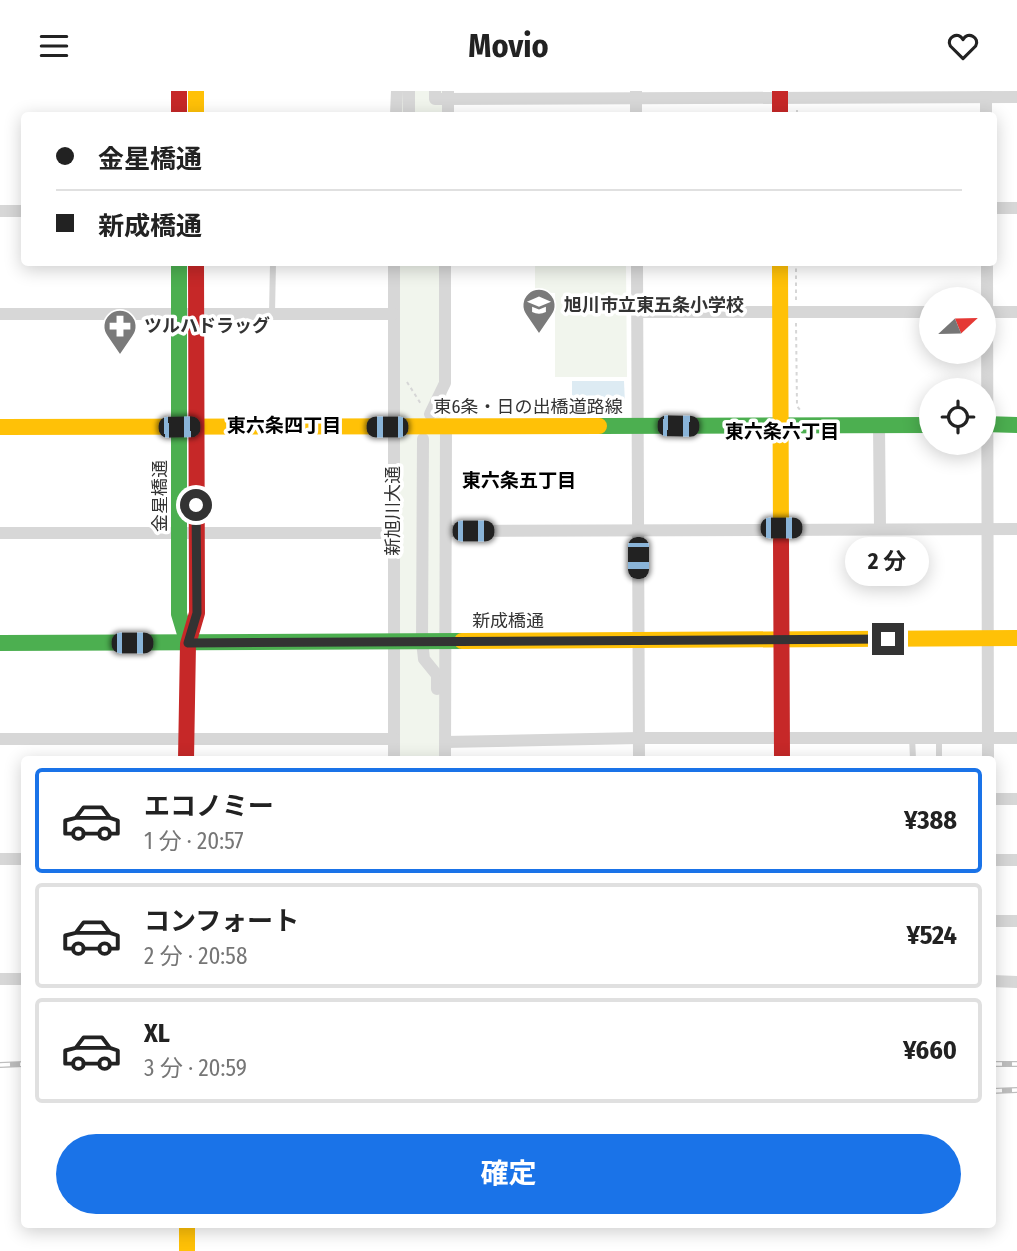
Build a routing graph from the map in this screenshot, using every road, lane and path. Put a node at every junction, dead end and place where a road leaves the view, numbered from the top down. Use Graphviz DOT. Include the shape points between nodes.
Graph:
graph roads {
  1 [pos="179,91"];
  2 [pos="196,91"];
  3 [pos="397,91"];
  4 [pos="409,91"];
  5 [pos="435,91"];
  6 [pos="636,94"];
  7 [pos="780,94"];
  8 [pos="986,94"];
  9 [pos="448,95"];
  10 [pos="1017,97"];
  11 [pos="179,112"];
  12 [pos="196,112"];
  13 [pos="396,112"];
  14 [pos="409,112"];
  15 [pos="636,112"];
  16 [pos="780,112"];
  17 [pos="986,112"];
  18 [pos="997,208"];
  19 [pos="1017,208"];
  20 [pos="0,211"];
  21 [pos="21,211"];
  22 [pos="179,266"];
  23 [pos="196,266"];
  24 [pos="273,266"];
  25 [pos="394,266"];
  26 [pos="445,266"];
  27 [pos="637,266"];
  28 [pos="780,266"];
  29 [pos="796,266"];
  30 [pos="987,266"];
  31 [pos="986,287"];
  32 [pos="637,312"];
  33 [pos="788,312"];
  34 [pos="919,312"];
  35 [pos="996,312"];
  36 [pos="1017,312"];
  37 [pos="0,314"];
  38 [pos="179,314"];
  39 [pos="196,314"];
  40 [pos="272,314"];
  41 [pos="393,314"];
  42 [pos="406,381"];
  43 [pos="426,411"];
  44 [pos="803,414"];
  45 [pos="996,424"];
  46 [pos="879,425"];
  47 [pos="919,425"];
  48 [pos="1017,425"];
  49 [pos="638,426"];
  50 [pos="0,427"];
  51 [pos="179,427"];
  52 [pos="196,427"];
  53 [pos="393,427"];
  54 [pos="446,427"];
  55 [pos="780,427"];
  56 [pos="423,439"];
  57 [pos="986,455"];
  58 [pos="781,528"];
  59 [pos="988,529"];
  60 [pos="1017,529"];
  61 [pos="638,530"];
  62 [pos="880,530"];
  63 [pos="446,531"];
  64 [pos="0,533"];
  65 [pos="179,533"];
  66 [pos="196,533"];
  67 [pos="394,533"];
  68 [pos="986,638"];
  69 [pos="1017,638"];
  70 [pos="638,639"];
  71 [pos="782,639"];
  72 [pos="393,640"];
  73 [pos="444,640"];
  74 [pos="422,641"];
  75 [pos="0,642"];
  76 [pos="188,643"];
  77 [pos="782,737"];
  78 [pos="912,737"];
  79 [pos="939,737"];
  80 [pos="1017,737"];
  81 [pos="639,738"];
  82 [pos="988,738"];
  83 [pos="0,739"];
  84 [pos="186,739"];
  85 [pos="394,739"];
  86 [pos="444,742"];
  87 [pos="186,756"];
  88 [pos="394,756"];
  89 [pos="437,756"];
  90 [pos="445,756"];
  91 [pos="639,756"];
  92 [pos="782,756"];
  93 [pos="913,756"];
  94 [pos="939,756"];
  95 [pos="988,756"];
  96 [pos="996,799"];
  97 [pos="1017,799"];
  98 [pos="0,859"];
  99 [pos="21,859"];
  100 [pos="996,860"];
  101 [pos="1017,860"];
  102 [pos="996,921"];
  103 [pos="1017,921"];
  104 [pos="0,979"];
  105 [pos="21,979"];
  106 [pos="996,981"];
  107 [pos="1017,982"];
  108 [pos="187,1228"];
  109 [pos="187,1251"];
  1 -- 11 [label="street"];
  2 -- 12 [label="street"];
  3 -- 13 [label="street"];
  4 -- 14 [label="street"];
  5 -- 9 [label="street" via="435,99"];
  6 -- 7 [label="street"];
  6 -- 9 [label="street"];
  6 -- 15 [label="street"];
  7 -- 8 [label="street"];
  7 -- 16 [label="street"];
  8 -- 10 [label="street"];
  8 -- 17 [label="street"];
  18 -- 19 [label="street"];
  20 -- 21 [label="street"];
  22 -- 38 [label="street, 金星橋通"];
  23 -- 39 [label="street, 金星橋通"];
  24 -- 40 [label="lane"];
  25 -- 41 [label="street, 新旭川大通"];
  26 -- 43 [label="street" via="445,383"];
  27 -- 32 [label="street"];
  28 -- 33 [label="street"];
  29 -- 33 [label="path"];
  30 -- 31 [label="street"];
  32 -- 33 [label="street"];
  32 -- 49 [label="street"];
  33 -- 34 [label="street"];
  33 -- 44 [label="path" via="797,406"];
  33 -- 55 [label="street"];
  35 -- 36 [label="street"];
  37 -- 38 [label="street"];
  38 -- 39 [label="street"];
  38 -- 51 [label="street, 金星橋通"];
  39 -- 40 [label="street"];
  39 -- 52 [label="street, 金星橋通"];
  40 -- 41 [label="street"];
  41 -- 53 [label="street, 新旭川大通"];
  42 -- 43 [label="path"];
  45 -- 48 [label="street"];
  46 -- 47 [label="street, 東6条・日の出橋道路線"];
  46 -- 55 [label="street, 東6条・日の出橋道路線"];
  46 -- 62 [label="street"];
  49 -- 54 [label="street, 東6条・日の出橋道路線"];
  49 -- 55 [label="street, 東6条・日の出橋道路線"];
  49 -- 61 [label="street"];
  50 -- 51 [label="street, 東6条・日の出橋道路線"];
  51 -- 52 [label="street, 東6条・日の出橋道路線"];
  51 -- 65 [label="street, 金星橋通"];
  52 -- 53 [label="street, 東6条・日の出橋道路線"];
  52 -- 66 [label="street, 金星橋通"];
  53 -- 54 [label="street, 東6条・日の出橋道路線"];
  53 -- 67 [label="street, 新旭川大通"];
  54 -- 63 [label="street"];
  55 -- 58 [label="street"];
  56 -- 74 [label="street, 新旭川大通"];
  57 -- 59 [label="street"];
  58 -- 61 [label="street"];
  58 -- 62 [label="street"];
  58 -- 71 [label="street"];
  59 -- 60 [label="street"];
  59 -- 62 [label="street"];
  59 -- 68 [label="street"];
  61 -- 63 [label="street"];
  61 -- 70 [label="street"];
  63 -- 73 [label="street"];
  64 -- 65 [label="street"];
  65 -- 66 [label="street"];
  65 -- 76 [label="street, 金星橋通" via="179,614"];
  66 -- 67 [label="street"];
  66 -- 76 [label="street, 金星橋通" via="197,613"];
  67 -- 72 [label="street, 新旭川大通"];
  68 -- 69 [label="street, 新成橋通"];
  68 -- 71 [label="street, 新成橋通"];
  68 -- 82 [label="street"];
  70 -- 71 [label="street, 新成橋通"];
  70 -- 73 [label="street, 新成橋通"];
  70 -- 81 [label="street"];
  71 -- 77 [label="street"];
  72 -- 74 [label="street, 新成橋通"];
  72 -- 76 [label="street, 新成橋通"];
  72 -- 85 [label="street, 新旭川大通"];
  73 -- 74 [label="street, 新成橋通"];
  73 -- 86 [label="street"];
  74 -- 89 [label="street, 新旭川大通" via="424,659 437,675"];
  75 -- 76 [label="street, 新成橋通"];
  76 -- 84 [label="street, 金星橋通"];
  77 -- 78 [label="street"];
  77 -- 81 [label="street"];
  77 -- 92 [label="street"];
  78 -- 79 [label="street"];
  78 -- 93 [label="lane"];
  79 -- 82 [label="street"];
  79 -- 94 [label="lane"];
  80 -- 82 [label="street"];
  81 -- 86 [label="street"];
  81 -- 91 [label="street"];
  82 -- 95 [label="street"];
  83 -- 84 [label="street"];
  84 -- 85 [label="street"];
  84 -- 87 [label="street, 金星橋通"];
  85 -- 88 [label="street, 新旭川大通"];
  86 -- 90 [label="street"];
  96 -- 97 [label="street"];
  98 -- 99 [label="street"];
  100 -- 101 [label="street"];
  102 -- 103 [label="street"];
  104 -- 105 [label="street"];
  106 -- 107 [label="street"];
  108 -- 109 [label="street"];
}
